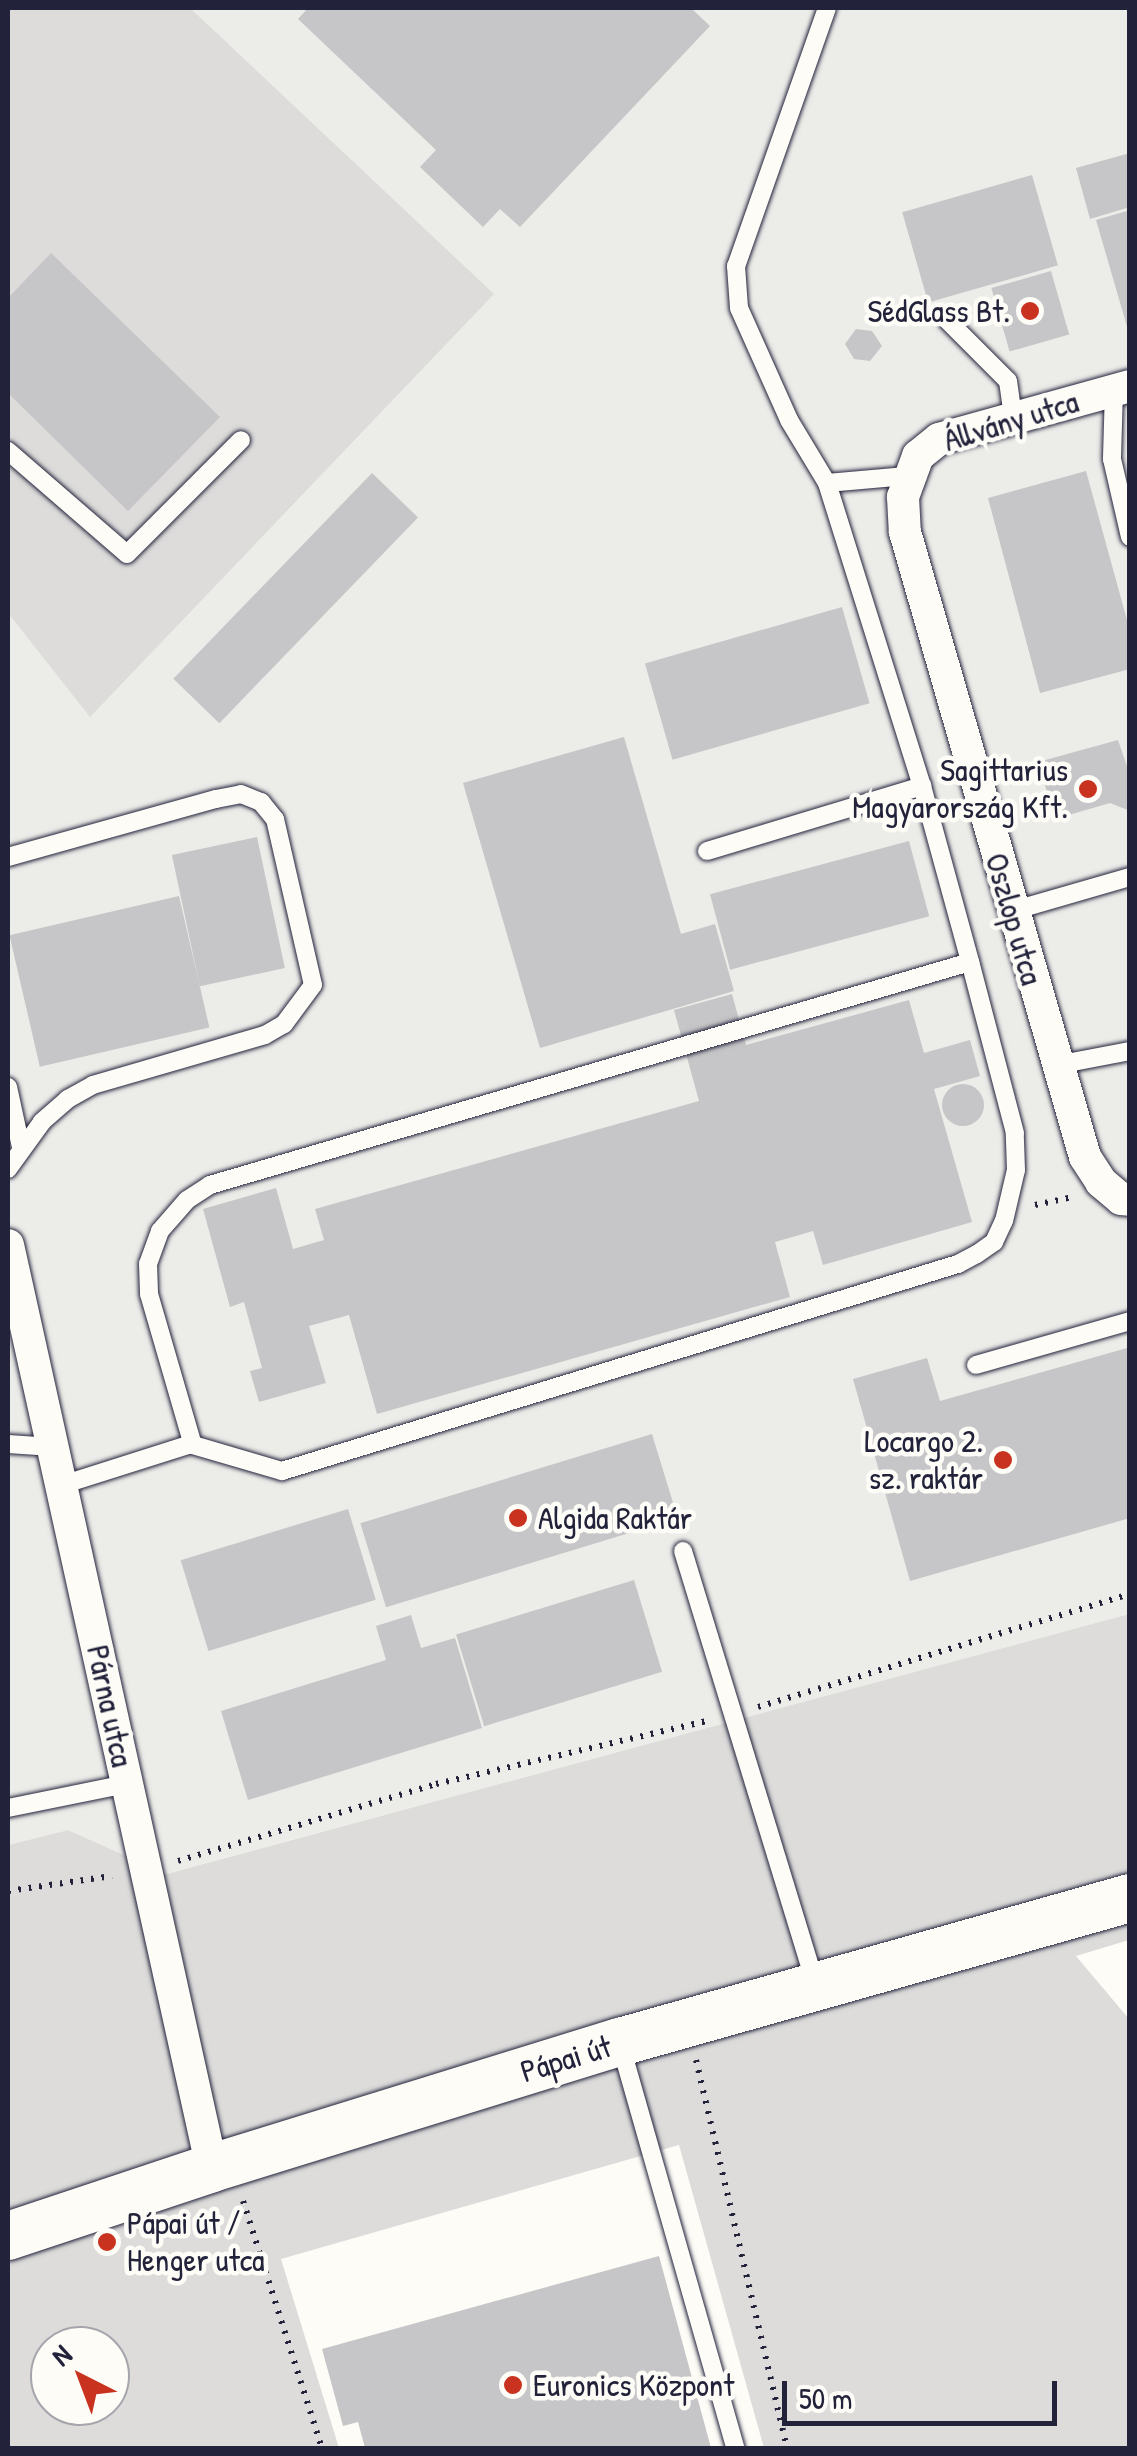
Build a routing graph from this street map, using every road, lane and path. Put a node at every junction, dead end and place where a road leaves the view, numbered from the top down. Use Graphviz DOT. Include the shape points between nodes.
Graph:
graph roads {
  1 [pos="828,8"];
  2 [pos="947,320"];
  3 [pos="1122,388"];
  4 [pos="1013,417"];
  5 [pos="241,440"];
  6 [pos="8,451"];
  7 [pos="907,476"];
  8 [pos="827,483"];
  9 [pos="1130,537"];
  10 [pos="922,786"];
  11 [pos="707,851"];
  12 [pos="8,857"];
  13 [pos="1130,878"];
  14 [pos="1012,911"];
  15 [pos="970,962"];
  16 [pos="1130,1052"];
  17 [pos="1057,1065"];
  18 [pos="8,1087"];
  19 [pos="20,1147"];
  20 [pos="8,1169"];
  21 [pos="1130,1200"];
  22 [pos="8,1245"];
  23 [pos="1130,1322"];
  24 [pos="976,1366"];
  25 [pos="8,1444"];
  26 [pos="193,1445"];
  27 [pos="54,1448"];
  28 [pos="62,1486"];
  29 [pos="683,1552"];
  30 [pos="1130,1594"];
  31 [pos="734,1714"];
  32 [pos="126,1784"];
  33 [pos="8,1808"];
  34 [pos="145,1870"];
  35 [pos="8,1891"];
  36 [pos="1130,1898"];
  37 [pos="816,1987"];
  38 [pos="688,2023"];
  39 [pos="620,2042"];
  40 [pos="221,2164"];
  41 [pos="8,2236"];
  42 [pos="322,2448"];
  43 [pos="735,2448"];
  44 [pos="787,2448"];
  1 -- 8 [label="lane" via="736,266 739,308 756,350"];
  2 -- 4 [label="lane" via="1008,382"];
  3 -- 4 [label="street, Állvány utca"];
  3 -- 9 [label="lane" via="1112,459"];
  4 -- 7 [label="street, Állvány utca" via="939,439"];
  5 -- 6 [label="lane" via="127,554"];
  7 -- 8 [label="lane"];
  7 -- 14 [label="street, Oszlop utca" via="905,532"];
  8 -- 10 [label="lane"];
  10 -- 11 [label="lane"];
  10 -- 15 [label="lane"];
  12 -- 19 [label="lane" via="240,794 261,802 275,818 313,986 284,1024 265,1035 93,1085 68,1099"];
  13 -- 14 [label="lane"];
  14 -- 17 [label="street, Oszlop utca"];
  15 -- 26 [label="lane" via="210,1185 160,1231 148,1264 149,1294"];
  15 -- 26 [label="lane" via="1015,1134 1016,1170 1004,1221 994,1242 977,1254 282,1471"];
  16 -- 17 [label="lane"];
  17 -- 21 [label="street, Oszlop utca" via="1085,1158 1101,1182"];
  18 -- 19 [label="lane"];
  19 -- 20 [label="lane"];
  22 -- 27 [label="street, Párna utca"];
  23 -- 24 [label="lane"];
  25 -- 27 [label="lane"];
  26 -- 28 [label="lane"];
  27 -- 28 [label="street, Párna utca"];
  28 -- 32 [label="street, Párna utca"];
  29 -- 31 [label="lane"];
  30 -- 31 [label="path"];
  31 -- 34 [label="path" via="436,1784"];
  31 -- 37 [label="lane"];
  32 -- 33 [label="lane"];
  32 -- 34 [label="street, Párna utca"];
  34 -- 35 [label="path"];
  34 -- 40 [label="street, Párna utca"];
  36 -- 37 [label="main road, Pápai út"];
  37 -- 38 [label="main road, Pápai út"];
  38 -- 39 [label="main road, Pápai út"];
  38 -- 44 [label="path"];
  39 -- 40 [label="main road, Pápai út"];
  39 -- 43 [label="lane"];
  40 -- 41 [label="main road, Pápai út"];
  40 -- 42 [label="path"];
}
